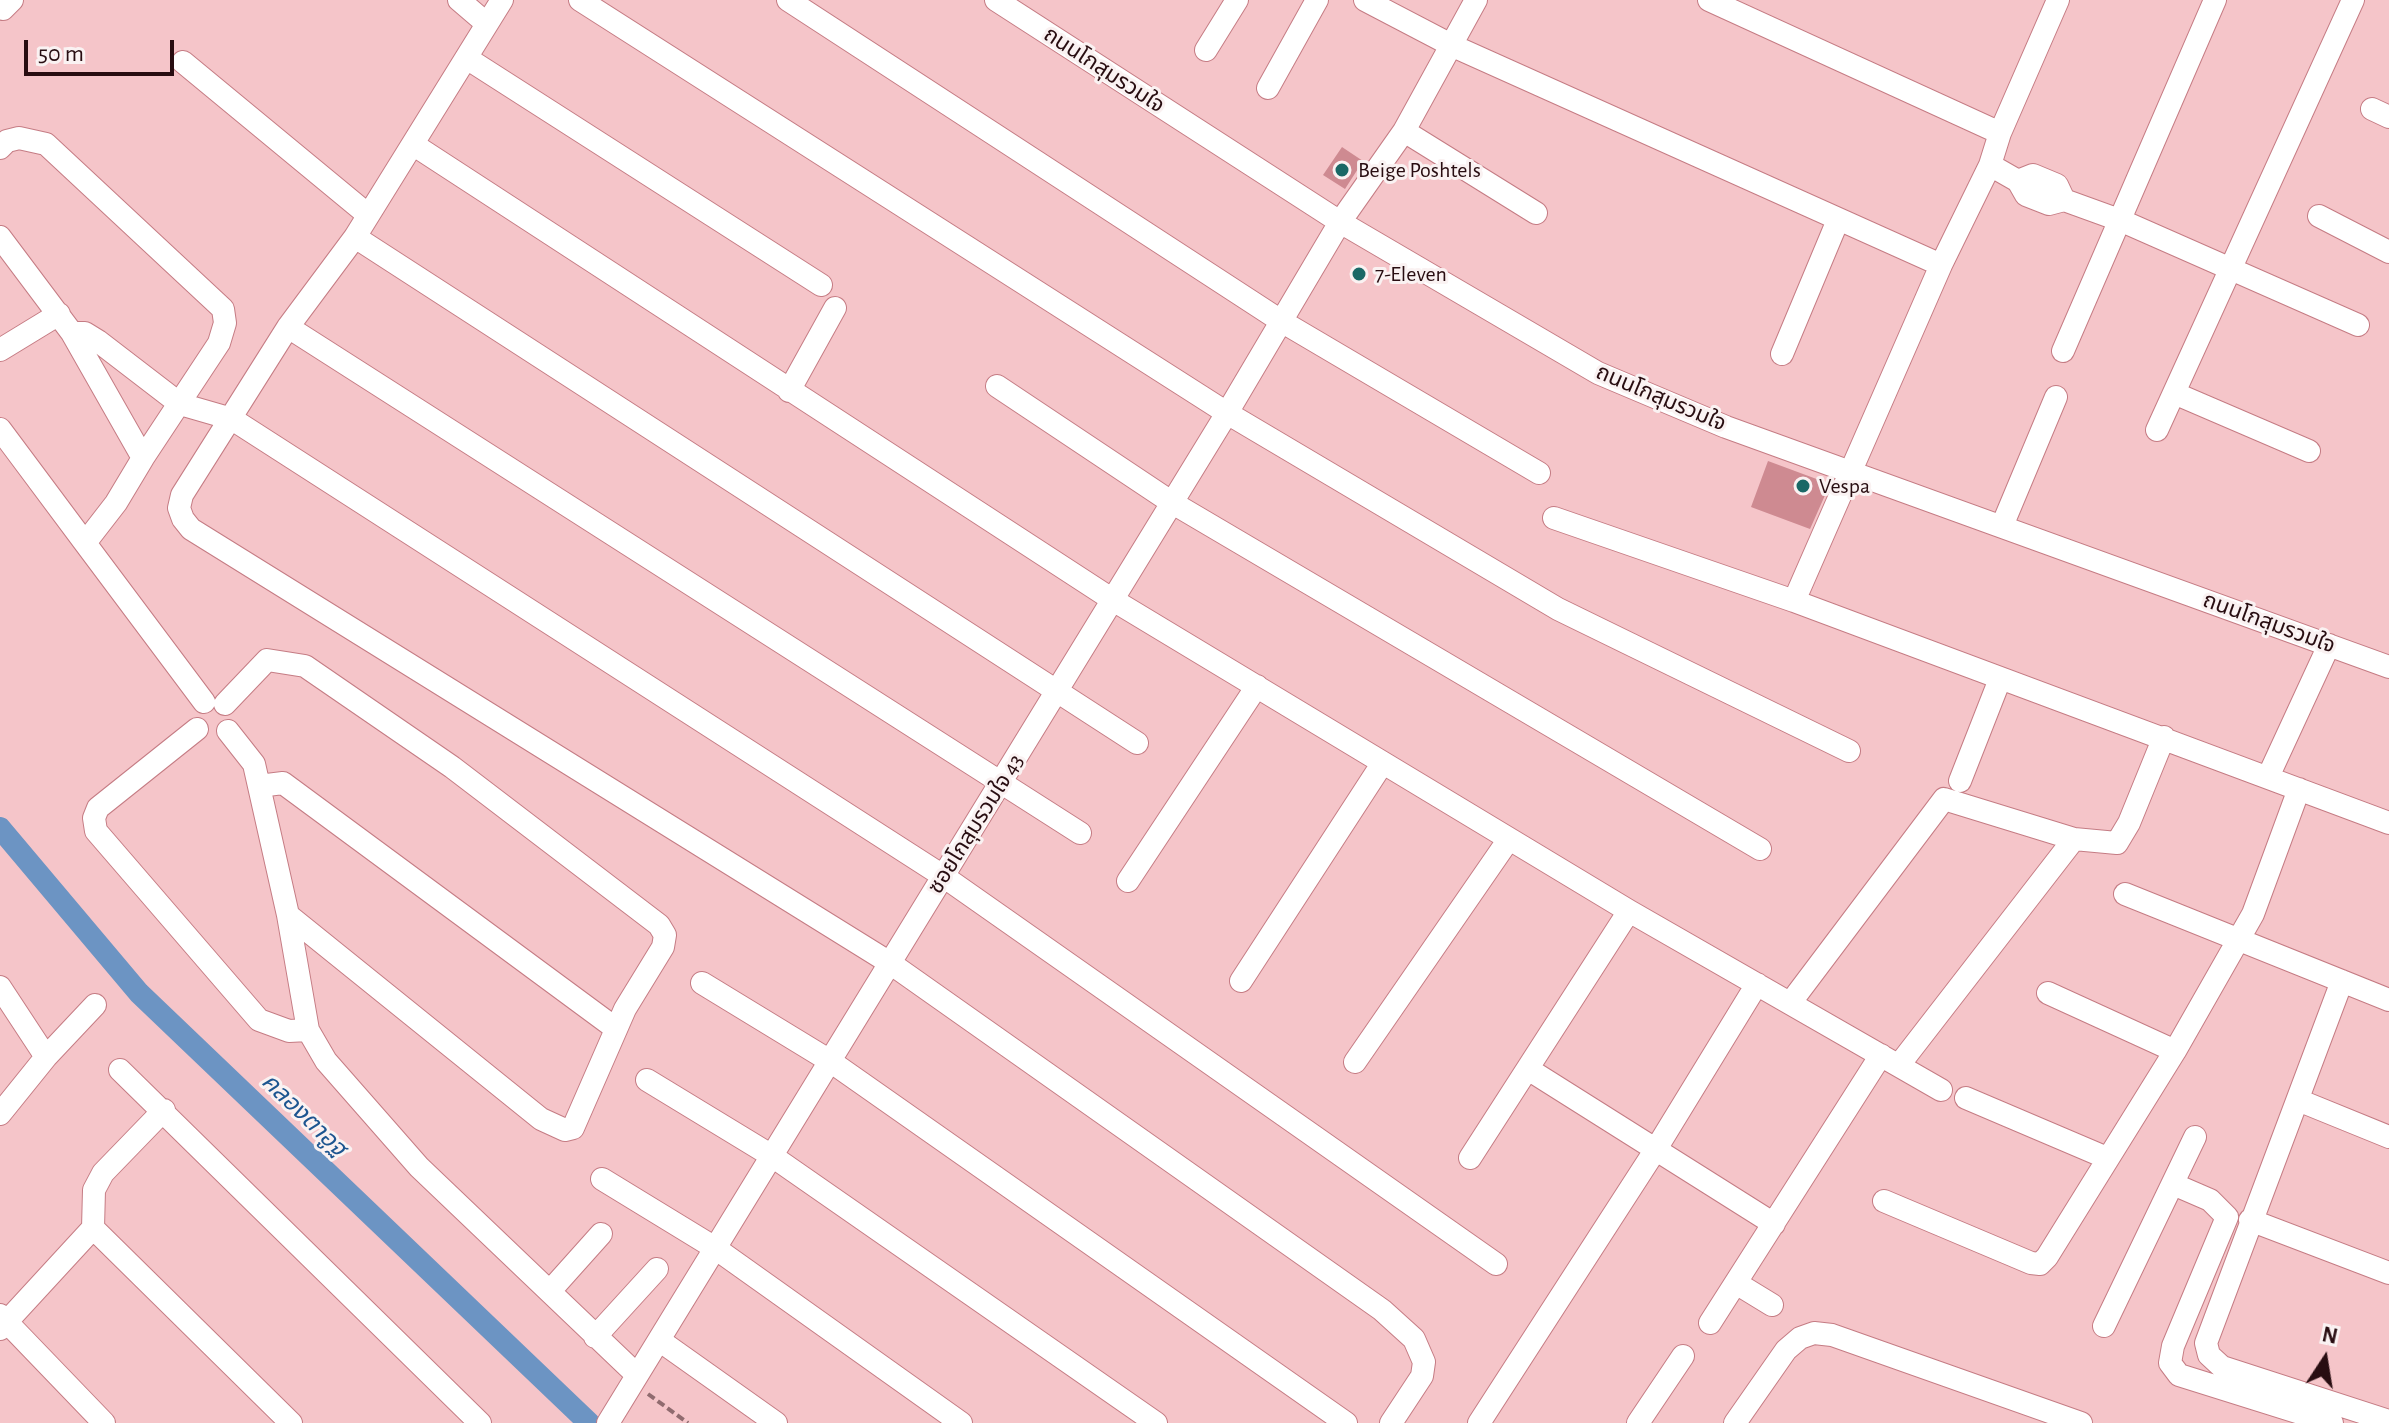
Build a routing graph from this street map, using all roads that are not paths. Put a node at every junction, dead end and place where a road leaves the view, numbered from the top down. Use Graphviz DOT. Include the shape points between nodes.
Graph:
graph roads {
  1 [pos="459,0"];
  2 [pos="502,0"];
  3 [pos="580,0"];
  4 [pos="788,0"];
  5 [pos="996,0"];
  6 [pos="1237,0"];
  7 [pos="1317,0"];
  8 [pos="1365,0"];
  9 [pos="1476,0"];
  10 [pos="1709,0"];
  11 [pos="2058,0"];
  12 [pos="2215,0"];
  13 [pos="2353,0"];
  14 [pos="487,24"];
  15 [pos="1453,46"];
  16 [pos="1206,50"];
  17 [pos="468,59"];
  18 [pos="183,62"];
  19 [pos="1268,88"];
  20 [pos="1404,131"];
  21 [pos="2000,133"];
  22 [pos="414,145"];
  23 [pos="0,148"];
  24 [pos="1990,165"];
  25 [pos="1536,213"];
  26 [pos="367,214"];
  27 [pos="2319,216"];
  28 [pos="1838,220"];
  29 [pos="2122,221"];
  30 [pos="1340,222"];
  31 [pos="0,237"];
  32 [pos="355,237"];
  33 [pos="2389,252"];
  34 [pos="1941,265"];
  35 [pos="2230,268"];
  36 [pos="821,285"];
  37 [pos="835,308"];
  38 [pos="59,314"];
  39 [pos="1281,321"];
  40 [pos="2358,325"];
  41 [pos="288,327"];
  42 [pos="72,333"];
  43 [pos="0,350"];
  44 [pos="2063,351"];
  45 [pos="1782,354"];
  46 [pos="997,386"];
  47 [pos="789,391"];
  48 [pos="2174,393"];
  49 [pos="2056,397"];
  50 [pos="180,404"];
  51 [pos="1227,413"];
  52 [pos="232,419"];
  53 [pos="0,429"];
  54 [pos="2157,430"];
  55 [pos="2309,451"];
  56 [pos="143,458"];
  57 [pos="1850,470"];
  58 [pos="1539,473"];
  59 [pos="1171,502"];
  60 [pos="1554,518"];
  61 [pos="2002,526"];
  62 [pos="85,543"];
  63 [pos="1113,600"];
  64 [pos="1794,601"];
  65 [pos="2329,645"];
  66 [pos="2389,667"];
  67 [pos="2000,679"];
  68 [pos="1257,686"];
  69 [pos="1056,692"];
  70 [pos="214,703"];
  71 [pos="197,729"];
  72 [pos="228,731"];
  73 [pos="2164,737"];
  74 [pos="1137,743"];
  75 [pos="1849,751"];
  76 [pos="1382,764"];
  77 [pos="2268,777"];
  78 [pos="1960,781"];
  79 [pos="1000,784"];
  80 [pos="259,786"];
  81 [pos="2299,789"];
  82 [pos="2389,823"];
  83 [pos="1080,833"];
  84 [pos="1509,839"];
  85 [pos="2074,839"];
  86 [pos="1760,849"];
  87 [pos="943,876"];
  88 [pos="1128,881"];
  89 [pos="2125,894"];
  90 [pos="1629,911"];
  91 [pos="288,915"];
  92 [pos="2239,941"];
  93 [pos="890,963"];
  94 [pos="1241,981"];
  95 [pos="2342,981"];
  96 [pos="702,983"];
  97 [pos="1757,984"];
  98 [pos="0,987"];
  99 [pos="2048,993"];
  100 [pos="2389,1000"];
  101 [pos="1791,1002"];
  102 [pos="95,1005"];
  103 [pos="615,1028"];
  104 [pos="308,1030"];
  105 [pos="2175,1051"];
  106 [pos="46,1057"];
  107 [pos="1890,1060"];
  108 [pos="830,1061"];
  109 [pos="1355,1062"];
  110 [pos="1528,1069"];
  111 [pos="120,1070"];
  112 [pos="647,1080"];
  113 [pos="1941,1090"];
  114 [pos="1966,1098"];
  115 [pos="2298,1100"];
  116 [pos="3,1102"];
  117 [pos="164,1110"];
  118 [pos="2195,1137"];
  119 [pos="2389,1137"];
  120 [pos="1656,1149"];
  121 [pos="772,1156"];
  122 [pos="1470,1158"];
  123 [pos="2107,1158"];
  124 [pos="602,1179"];
  125 [pos="2173,1184"];
  126 [pos="1884,1201"];
  127 [pos="2250,1220"];
  128 [pos="1774,1224"];
  129 [pos="93,1228"];
  130 [pos="601,1234"];
  131 [pos="715,1248"];
  132 [pos="1496,1264"];
  133 [pos="657,1269"];
  134 [pos="2389,1273"];
  135 [pos="1736,1283"];
  136 [pos="550,1291"];
  137 [pos="1772,1305"];
  138 [pos="2,1322"];
  139 [pos="1710,1323"];
  140 [pos="2104,1326"];
  141 [pos="595,1337"];
  142 [pos="659,1340"];
  143 [pos="1683,1356"];
  144 [pos="635,1379"];
  145 [pos="2389,1421"];
  146 [pos="104,1423"];
  147 [pos="291,1423"];
  148 [pos="480,1423"];
  149 [pos="608,1423"];
  150 [pos="776,1423"];
  151 [pos="961,1423"];
  152 [pos="1156,1423"];
  153 [pos="1346,1423"];
  154 [pos="1391,1423"];
  155 [pos="1479,1423"];
  156 [pos="1638,1423"];
  157 [pos="1735,1423"];
  158 [pos="2081,1423"];
  159 [pos="2332,1423"];
  1 -- 14 [label="street"];
  2 -- 14 [label="street"];
  3 -- 51 [label="street"];
  4 -- 39 [label="street"];
  5 -- 30 [label="street, ถนนโกสุมรวมใจ"];
  6 -- 16 [label="street"];
  7 -- 19 [label="street"];
  8 -- 15 [label="street"];
  9 -- 15 [label="street, ซอยโกสุมรวมใจ 43"];
  10 -- 21 [label="street"];
  11 -- 21 [label="street"];
  12 -- 29 [label="street"];
  13 -- 35 [label="street"];
  14 -- 17 [label="street"];
  15 -- 20 [label="street, ซอยโกสุมรวมใจ 43"];
  15 -- 28 [label="street"];
  17 -- 22 [label="street"];
  17 -- 36 [label="street"];
  18 -- 26 [label="street"];
  20 -- 25 [label="street"];
  20 -- 30 [label="street, ซอยโกสุมรวมใจ 43"];
  21 -- 24 [label="street"];
  22 -- 26 [label="street"];
  22 -- 47 [label="street"];
  23 -- 50 [label="street" via="19,138 46,144 223,309 219,343"];
  24 -- 29 [label="street" via="2018,181 2026,195 2049,204 2064,200"];
  24 -- 34 [label="street"];
  26 -- 32 [label="street"];
  27 -- 33 [label="street"];
  28 -- 34 [label="street"];
  28 -- 45 [label="street"];
  29 -- 35 [label="street"];
  29 -- 44 [label="street"];
  30 -- 39 [label="street, ซอยโกสุมรวมใจ 43"];
  30 -- 57 [label="street, ถนนโกสุมรวมใจ" via="1598,373 1726,427"];
  31 -- 38 [label="street"];
  32 -- 41 [label="street"];
  32 -- 69 [label="street"];
  34 -- 57 [label="street"];
  35 -- 40 [label="street"];
  35 -- 48 [label="street"];
  37 -- 47 [label="street"];
  38 -- 42 [label="street"];
  38 -- 43 [label="street"];
  39 -- 51 [label="street, ซอยโกสุมรวมใจ 43"];
  39 -- 58 [label="street"];
  41 -- 52 [label="street"];
  41 -- 79 [label="street"];
  42 -- 50 [label="street" via="98,341"];
  42 -- 56 [label="street"];
  46 -- 59 [label="street"];
  47 -- 63 [label="street"];
  48 -- 54 [label="street"];
  48 -- 55 [label="street"];
  49 -- 61 [label="street"];
  50 -- 52 [label="street"];
  50 -- 56 [label="street"];
  51 -- 59 [label="street, ซอยโกสุมรวมใจ 43"];
  51 -- 75 [label="street" via="1558,609"];
  52 -- 87 [label="street"];
  52 -- 93 [label="street" via="182,495 179,508 191,529"];
  53 -- 62 [label="street"];
  56 -- 62 [label="street"];
  57 -- 61 [label="street, ถนนโกสุมรวมใจ"];
  57 -- 64 [label="street"];
  59 -- 63 [label="street, ซอยโกสุมรวมใจ 43"];
  59 -- 86 [label="street"];
  60 -- 64 [label="street"];
  61 -- 65 [label="street, ถนนโกสุมรวมใจ"];
  62 -- 70 [label="street"];
  63 -- 68 [label="street"];
  63 -- 69 [label="street, ซอยโกสุมรวมใจ 43"];
  64 -- 67 [label="street"];
  65 -- 66 [label="street, ถนนโกสุมรวมใจ"];
  65 -- 77 [label="street"];
  67 -- 73 [label="street"];
  67 -- 78 [label="street"];
  68 -- 76 [label="street"];
  68 -- 88 [label="street"];
  69 -- 74 [label="street"];
  69 -- 79 [label="street, ซอยโกสุมรวมใจ 43"];
  70 -- 71 [label="street" via="195,714"];
  70 -- 72 [label="street" via="231,709 233,724"];
  70 -- 103 [label="street" via="267,660 305,666 452,767 659,925 665,935 663,947"];
  71 -- 72 [label="street" via="209,738"];
  71 -- 104 [label="street" via="98,808 96,831 259,1020 289,1031"];
  72 -- 80 [label="street" via="254,764"];
  73 -- 77 [label="street"];
  73 -- 85 [label="street" via="2117,843"];
  76 -- 84 [label="street"];
  76 -- 94 [label="street"];
  77 -- 81 [label="street"];
  79 -- 83 [label="street"];
  79 -- 87 [label="street, ซอยโกสุมรวมใจ 43"];
  80 -- 91 [label="street"];
  80 -- 103 [label="street" via="283,783"];
  81 -- 82 [label="street"];
  81 -- 92 [label="street"];
  84 -- 90 [label="street"];
  84 -- 109 [label="street"];
  85 -- 101 [label="street" via="1944,799"];
  85 -- 107 [label="street"];
  87 -- 93 [label="street, ซอยโกสุมรวมใจ 43"];
  87 -- 132 [label="street"];
  89 -- 92 [label="street"];
  90 -- 97 [label="street"];
  90 -- 110 [label="street"];
  91 -- 103 [label="street" via="554,1127 573,1128"];
  91 -- 104 [label="street"];
  92 -- 95 [label="street"];
  92 -- 105 [label="street"];
  93 -- 108 [label="street, ซอยโกสุมรวมใจ 43"];
  93 -- 154 [label="street" via="1402,1326 1421,1349 1424,1362 1422,1376"];
  95 -- 100 [label="street"];
  95 -- 115 [label="street"];
  96 -- 108 [label="street"];
  97 -- 101 [label="street"];
  97 -- 120 [label="street"];
  98 -- 106 [label="street"];
  99 -- 105 [label="street"];
  101 -- 107 [label="street"];
  102 -- 106 [label="street"];
  104 -- 136 [label="street" via="349,1089 419,1167"];
  105 -- 123 [label="street"];
  106 -- 116 [label="street"];
  107 -- 113 [label="street"];
  107 -- 128 [label="street"];
  108 -- 121 [label="street, ซอยโกสุมรวมใจ 43"];
  108 -- 153 [label="street"];
  110 -- 120 [label="street"];
  110 -- 122 [label="street"];
  111 -- 117 [label="street"];
  112 -- 121 [label="street"];
  114 -- 123 [label="street"];
  115 -- 119 [label="street"];
  115 -- 127 [label="street"];
  117 -- 129 [label="street" via="103,1173 94,1190"];
  117 -- 148 [label="street"];
  118 -- 125 [label="street"];
  120 -- 128 [label="street"];
  120 -- 155 [label="street"];
  121 -- 131 [label="street, ซอยโกสุมรวมใจ 43"];
  121 -- 152 [label="street"];
  123 -- 126 [label="street" via="2040,1264"];
  124 -- 131 [label="street"];
  125 -- 140 [label="street"];
  125 -- 159 [label="street" via="2210,1200 2227,1217 2170,1363 2179,1375"];
  127 -- 134 [label="street"];
  127 -- 145 [label="street" via="2206,1343 2209,1355 2222,1367"];
  128 -- 135 [label="street"];
  129 -- 138 [label="street"];
  129 -- 147 [label="street"];
  130 -- 136 [label="street"];
  131 -- 142 [label="street, ซอยโกสุมรวมใจ 43"];
  131 -- 151 [label="street"];
  133 -- 141 [label="street"];
  135 -- 137 [label="street"];
  135 -- 139 [label="street"];
  136 -- 141 [label="street"];
  138 -- 146 [label="street"];
  141 -- 144 [label="street"];
  142 -- 144 [label="street, ซอยโกสุมรวมใจ 43"];
  142 -- 150 [label="street"];
  143 -- 156 [label="street"];
  144 -- 149 [label="street, ซอยโกสุมรวมใจ 43"];
  157 -- 158 [label="street" via="1786,1350 1814,1333"];
}
